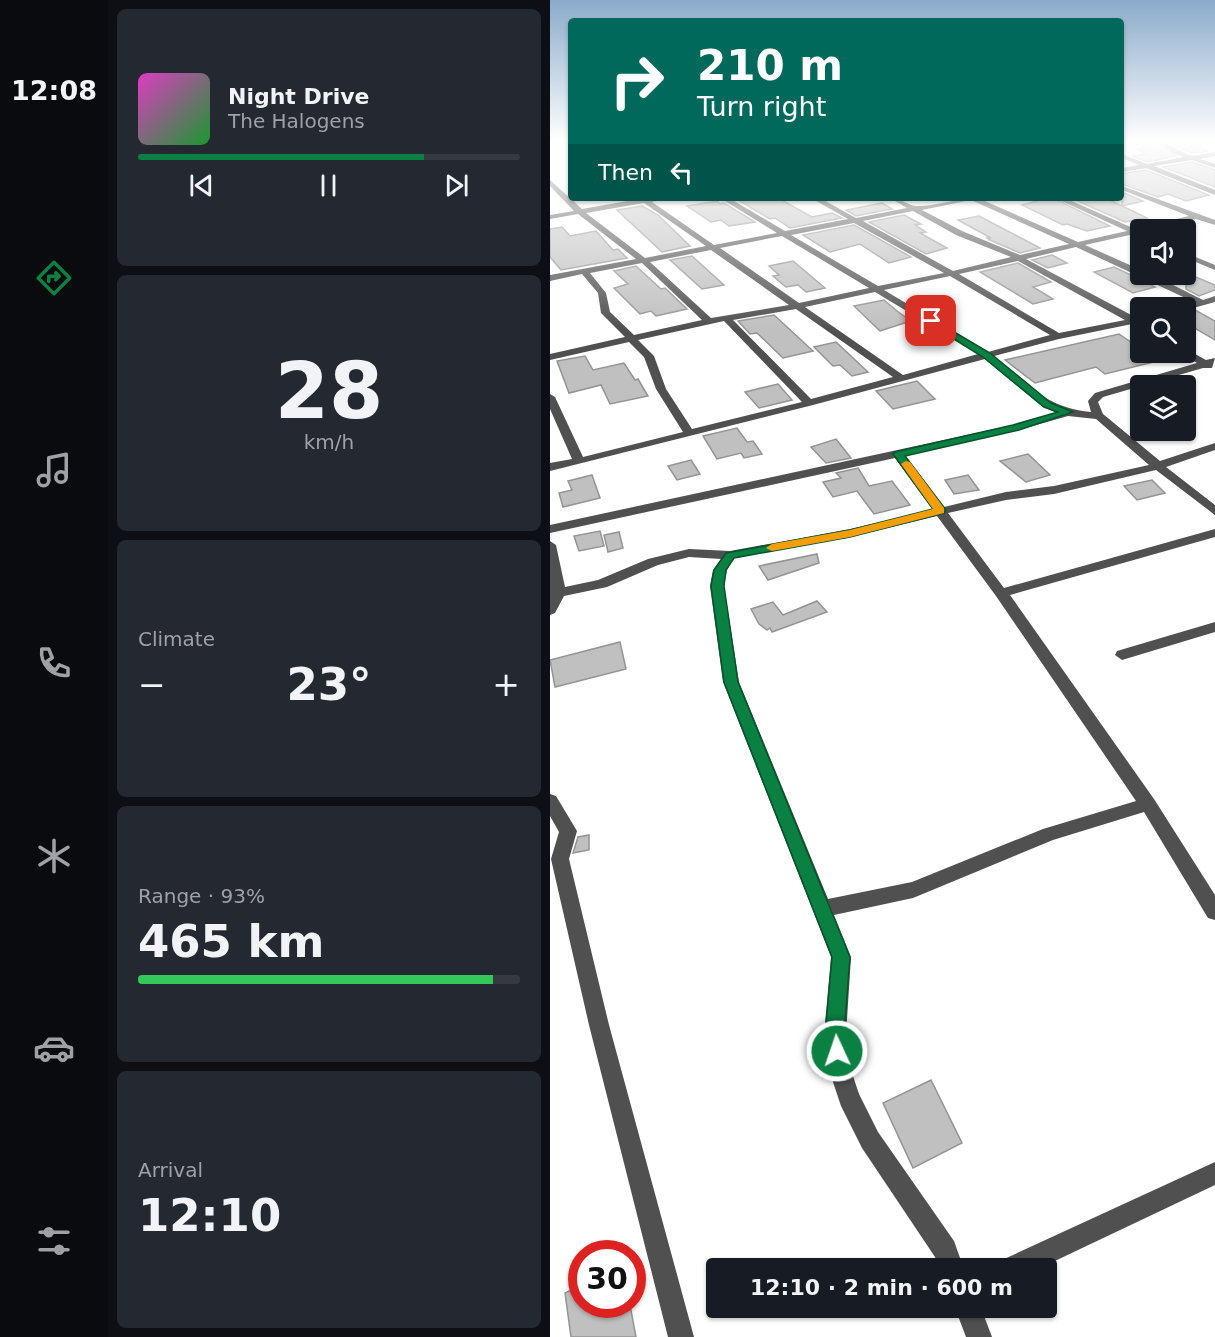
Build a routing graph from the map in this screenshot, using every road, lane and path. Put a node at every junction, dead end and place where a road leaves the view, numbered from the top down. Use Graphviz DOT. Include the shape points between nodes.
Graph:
graph roads {
  1 [pos="572,204"];
  2 [pos="617,204"];
  3 [pos="652,204"];
  4 [pos="735,204"];
  5 [pos="825,204"];
  6 [pos="906,204"];
  7 [pos="939,204"];
  8 [pos="987,204"];
  9 [pos="1075,204"];
  10 [pos="1165,204"];
  11 [pos="915,209"];
  12 [pos="580,212"];
  13 [pos="1214,212"];
  14 [pos="1196,216"];
  15 [pos="550,217"];
  16 [pos="1185,219"];
  17 [pos="852,221"];
  18 [pos="1214,223"];
  19 [pos="1130,227"];
  20 [pos="1130,233"];
  21 [pos="788,234"];
  22 [pos="1081,245"];
  23 [pos="715,248"];
  24 [pos="1017,257"];
  25 [pos="1196,260"];
  26 [pos="644,261"];
  27 [pos="1130,268"];
  28 [pos="1214,268"];
  29 [pos="584,271"];
  30 [pos="949,274"];
  31 [pos="550,278"];
  32 [pos="1165,285"];
  33 [pos="876,288"];
  34 [pos="1214,299"];
  35 [pos="1202,303"];
  36 [pos="1196,305"];
  37 [pos="797,306"];
  38 [pos="1130,317"];
  39 [pos="726,318"];
  40 [pos="709,321"];
  41 [pos="1130,324"];
  42 [pos="1058,336"];
  43 [pos="633,339"];
  44 [pos="986,355"];
  45 [pos="550,357"];
  46 [pos="1196,359"];
  47 [pos="1214,361"];
  48 [pos="1202,363"];
  49 [pos="1214,369"];
  50 [pos="901,378"];
  51 [pos="550,397"];
  52 [pos="809,403"];
  53 [pos="1068,412"];
  54 [pos="1099,416"];
  55 [pos="689,433"];
  56 [pos="1214,446"];
  57 [pos="898,454"];
  58 [pos="580,460"];
  59 [pos="1158,466"];
  60 [pos="550,467"];
  61 [pos="940,510"];
  62 [pos="1214,511"];
  63 [pos="550,529"];
  64 [pos="1214,533"];
  65 [pos="550,545"];
  66 [pos="730,555"];
  67 [pos="1001,593"];
  68 [pos="554,594"];
  69 [pos="550,610"];
  70 [pos="1214,627"];
  71 [pos="1122,655"];
  72 [pos="550,801"];
  73 [pos="1148,804"];
  74 [pos="822,909"];
  75 [pos="1214,912"];
  76 [pos="1214,1173"];
  77 [pos="948,1258"];
  78 [pos="1035,1258"];
  79 [pos="972,1318"];
  80 [pos="681,1337"];
  81 [pos="979,1337"];
  1 -- 12 [label="street"];
  2 -- 12 [label="street"];
  3 -- 23 [label="street"];
  4 -- 21 [label="street"];
  5 -- 17 [label="street"];
  6 -- 11 [label="street"];
  7 -- 11 [label="street"];
  8 -- 22 [label="street"];
  9 -- 19 [label="street"];
  10 -- 14 [label="street"];
  11 -- 17 [label="street"];
  11 -- 24 [label="street"];
  12 -- 15 [label="street"];
  12 -- 26 [label="street"];
  13 -- 14 [label="street"];
  14 -- 16 [label="street"];
  14 -- 18 [label="street"];
  17 -- 21 [label="street"];
  17 -- 30 [label="street"];
  20 -- 22 [label="street"];
  21 -- 23 [label="street"];
  21 -- 33 [label="street"];
  22 -- 24 [label="street"];
  22 -- 27 [label="street"];
  23 -- 26 [label="street"];
  23 -- 37 [label="street"];
  24 -- 30 [label="street"];
  24 -- 38 [label="street"];
  25 -- 28 [label="street"];
  26 -- 29 [label="street"];
  26 -- 40 [label="street"];
  29 -- 31 [label="street"];
  29 -- 43 [label="street" via="602,294 606,313"];
  30 -- 33 [label="street"];
  30 -- 42 [label="street"];
  32 -- 35 [label="street"];
  33 -- 37 [label="street"];
  33 -- 44 [label="street"];
  34 -- 35 [label="street"];
  35 -- 36 [label="street"];
  37 -- 39 [label="street"];
  37 -- 50 [label="street"];
  39 -- 40 [label="street"];
  39 -- 52 [label="street"];
  40 -- 43 [label="street"];
  41 -- 42 [label="street"];
  42 -- 44 [label="street"];
  43 -- 45 [label="street"];
  43 -- 55 [label="street" via="649,356 661,389"];
  44 -- 50 [label="street"];
  44 -- 53 [label="street" via="1047,405"];
  46 -- 48 [label="street"];
  47 -- 48 [label="street"];
  48 -- 49 [label="street"];
  48 -- 54 [label="street" via="1099,395 1093,401"];
  50 -- 52 [label="street"];
  51 -- 58 [label="street"];
  52 -- 55 [label="street"];
  53 -- 54 [label="street"];
  53 -- 57 [label="street"];
  54 -- 59 [label="street"];
  55 -- 58 [label="street"];
  56 -- 59 [label="street"];
  57 -- 61 [label="street"];
  57 -- 63 [label="street"];
  58 -- 60 [label="street"];
  59 -- 61 [label="street"];
  59 -- 62 [label="street"];
  61 -- 66 [label="street" via="850,533"];
  61 -- 67 [label="street"];
  64 -- 67 [label="street"];
  65 -- 68 [label="street"];
  66 -- 68 [label="street" via="690,553 653,562 601,584"];
  66 -- 74 [label="street" via="720,570 718,586 731,682"];
  67 -- 73 [label="street"];
  68 -- 69 [label="street"];
  70 -- 71 [label="street"];
  72 -- 80 [label="street" via="568,831 560,859"];
  73 -- 74 [label="street" via="1049,834 913,890"];
  73 -- 75 [label="street"];
  74 -- 77 [label="street" via="841,957 835,1035 839,1067 849,1098 870,1140"];
  76 -- 78 [label="street"];
  79 -- 81 [label="street"];
}
